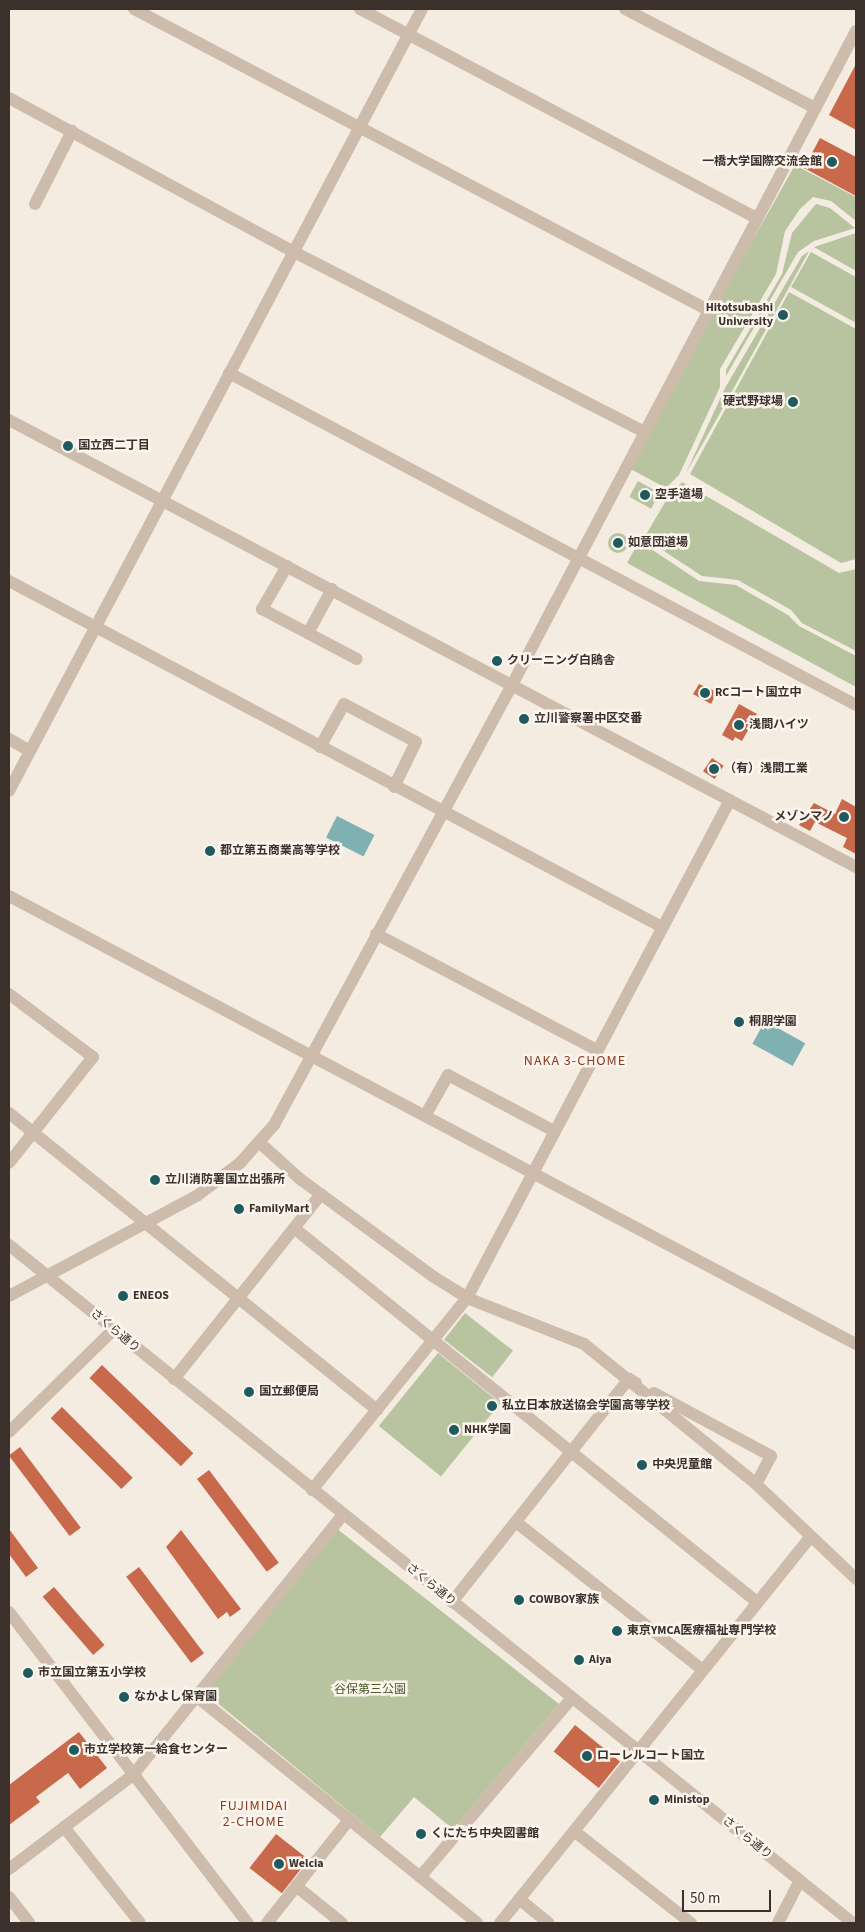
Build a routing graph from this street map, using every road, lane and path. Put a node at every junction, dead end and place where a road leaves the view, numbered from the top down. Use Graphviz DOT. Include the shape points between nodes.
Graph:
graph roads {
  1 [pos="134,9"];
  2 [pos="360,9"];
  3 [pos="422,9"];
  4 [pos="625,9"];
  5 [pos="856,31"];
  6 [pos="409,35"];
  7 [pos="9,98"];
  8 [pos="815,108"];
  9 [pos="359,128"];
  10 [pos="72,131"];
  11 [pos="35,204"];
  12 [pos="757,218"];
  13 [pos="294,252"];
  14 [pos="708,310"];
  15 [pos="229,373"];
  16 [pos="9,420"];
  17 [pos="643,431"];
  18 [pos="161,501"];
  19 [pos="579,558"];
  20 [pos="287,566"];
  21 [pos="9,581"];
  22 [pos="332,589"];
  23 [pos="95,627"];
  24 [pos="308,633"];
  25 [pos="357,659"];
  26 [pos="512,685"];
  27 [pos="856,705"];
  28 [pos="9,740"];
  29 [pos="320,747"];
  30 [pos="30,751"];
  31 [pos="394,787"];
  32 [pos="9,790"];
  33 [pos="730,800"];
  34 [pos="442,812"];
  35 [pos="856,867"];
  36 [pos="9,896"];
  37 [pos="662,927"];
  38 [pos="376,934"];
  39 [pos="9,994"];
  40 [pos="597,1050"];
  41 [pos="312,1056"];
  42 [pos="9,1113"];
  43 [pos="425,1116"];
  44 [pos="554,1131"];
  45 [pos="33,1132"];
  46 [pos="260,1143"];
  47 [pos="9,1163"];
  48 [pos="532,1172"];
  49 [pos="321,1194"];
  50 [pos="146,1223"];
  51 [pos="294,1228"];
  52 [pos="9,1245"];
  53 [pos="49,1275"];
  54 [pos="9,1296"];
  55 [pos="467,1298"];
  56 [pos="238,1299"];
  57 [pos="113,1330"];
  58 [pos="433,1340"];
  59 [pos="856,1344"];
  60 [pos="174,1379"];
  61 [pos="629,1379"];
  62 [pos="377,1410"];
  63 [pos="9,1432"];
  64 [pos="571,1452"];
  65 [pos="756,1484"];
  66 [pos="312,1490"];
  67 [pos="343,1515"];
  68 [pos="516,1522"];
  69 [pos="811,1536"];
  70 [pos="856,1579"];
  71 [pos="452,1602"];
  72 [pos="757,1602"];
  73 [pos="9,1612"];
  74 [pos="703,1670"];
  75 [pos="196,1696"];
  76 [pos="572,1698"];
  77 [pos="639,1751"];
  78 [pos="133,1775"];
  79 [pos="349,1820"];
  80 [pos="64,1827"];
  81 [pos="574,1831"];
  82 [pos="9,1869"];
  83 [pos="420,1877"];
  84 [pos="800,1880"];
  85 [pos="296,1886"];
  86 [pos="9,1897"];
  87 [pos="519,1899"];
  88 [pos="29,1923"];
  89 [pos="140,1923"];
  90 [pos="248,1923"];
  91 [pos="267,1923"];
  92 [pos="342,1923"];
  93 [pos="477,1923"];
  94 [pos="500,1923"];
  95 [pos="549,1923"];
  96 [pos="691,1923"];
  97 [pos="778,1923"];
  98 [pos="853,1923"];
  1 -- 9 [label="street"];
  2 -- 6 [label="street"];
  3 -- 6 [label="street"];
  4 -- 8 [label="street"];
  5 -- 8 [label="street"];
  6 -- 9 [label="street"];
  6 -- 12 [label="street"];
  7 -- 10 [label="street"];
  8 -- 12 [label="street"];
  9 -- 13 [label="street"];
  9 -- 14 [label="street"];
  10 -- 11 [label="street"];
  10 -- 13 [label="street"];
  12 -- 14 [label="street"];
  13 -- 15 [label="street"];
  13 -- 17 [label="street"];
  14 -- 17 [label="street"];
  15 -- 18 [label="street"];
  15 -- 19 [label="street"];
  16 -- 18 [label="street"];
  17 -- 19 [label="street"];
  18 -- 20 [label="street"];
  18 -- 23 [label="street"];
  19 -- 26 [label="street"];
  19 -- 27 [label="street"];
  20 -- 22 [label="street"];
  20 -- 24 [label="street" via="262,609"];
  21 -- 23 [label="street"];
  22 -- 24 [label="street"];
  22 -- 26 [label="street"];
  23 -- 29 [label="street"];
  23 -- 30 [label="street"];
  24 -- 25 [label="street"];
  26 -- 33 [label="street"];
  26 -- 34 [label="street"];
  28 -- 30 [label="street"];
  29 -- 31 [label="street"];
  29 -- 31 [label="street" via="344,704 416,742"];
  30 -- 32 [label="street"];
  31 -- 34 [label="street"];
  33 -- 35 [label="street"];
  33 -- 37 [label="street"];
  34 -- 37 [label="street"];
  34 -- 38 [label="street"];
  36 -- 41 [label="street"];
  37 -- 40 [label="street"];
  38 -- 40 [label="street"];
  38 -- 41 [label="street"];
  39 -- 45 [label="street" via="93,1057"];
  40 -- 44 [label="street"];
  41 -- 43 [label="street"];
  41 -- 46 [label="street"];
  42 -- 45 [label="street"];
  43 -- 44 [label="street" via="448,1075"];
  43 -- 48 [label="street"];
  44 -- 48 [label="street"];
  45 -- 47 [label="street"];
  45 -- 50 [label="street"];
  46 -- 49 [label="street"];
  46 -- 50 [label="street" via="213,1185"];
  48 -- 55 [label="street"];
  48 -- 59 [label="street"];
  49 -- 51 [label="street"];
  49 -- 55 [label="street"];
  50 -- 53 [label="street"];
  50 -- 56 [label="street"];
  51 -- 56 [label="street"];
  51 -- 58 [label="street"];
  52 -- 53 [label="street, さくら通り"];
  53 -- 54 [label="street"];
  53 -- 57 [label="street, さくら通り"];
  55 -- 58 [label="street"];
  55 -- 61 [label="street" via="584,1344"];
  56 -- 60 [label="street"];
  56 -- 62 [label="street"];
  57 -- 60 [label="street, さくら通り"];
  57 -- 63 [label="street"];
  58 -- 62 [label="street"];
  58 -- 64 [label="street"];
  60 -- 66 [label="street, さくら通り"];
  61 -- 64 [label="street"];
  61 -- 65 [label="street"];
  61 -- 65 [label="street" via="771,1456"];
  62 -- 66 [label="street"];
  64 -- 68 [label="street"];
  64 -- 72 [label="street"];
  65 -- 69 [label="street"];
  66 -- 67 [label="street, さくら通り"];
  67 -- 71 [label="street, さくら通り"];
  67 -- 75 [label="street"];
  68 -- 71 [label="street"];
  68 -- 74 [label="street"];
  69 -- 70 [label="street"];
  69 -- 72 [label="street"];
  71 -- 76 [label="street, さくら通り"];
  72 -- 74 [label="street"];
  73 -- 78 [label="street"];
  74 -- 77 [label="street"];
  75 -- 78 [label="street"];
  75 -- 79 [label="street"];
  76 -- 77 [label="street, さくら通り"];
  76 -- 83 [label="street"];
  77 -- 81 [label="street"];
  77 -- 84 [label="street, さくら通り"];
  78 -- 80 [label="street"];
  78 -- 90 [label="street"];
  79 -- 83 [label="street"];
  79 -- 85 [label="street"];
  80 -- 82 [label="street"];
  80 -- 89 [label="street"];
  81 -- 87 [label="street"];
  81 -- 96 [label="street"];
  83 -- 93 [label="street"];
  84 -- 97 [label="street"];
  84 -- 98 [label="street, さくら通り"];
  85 -- 91 [label="street"];
  85 -- 92 [label="street"];
  86 -- 88 [label="street"];
  87 -- 94 [label="street"];
  87 -- 95 [label="street"];
}
